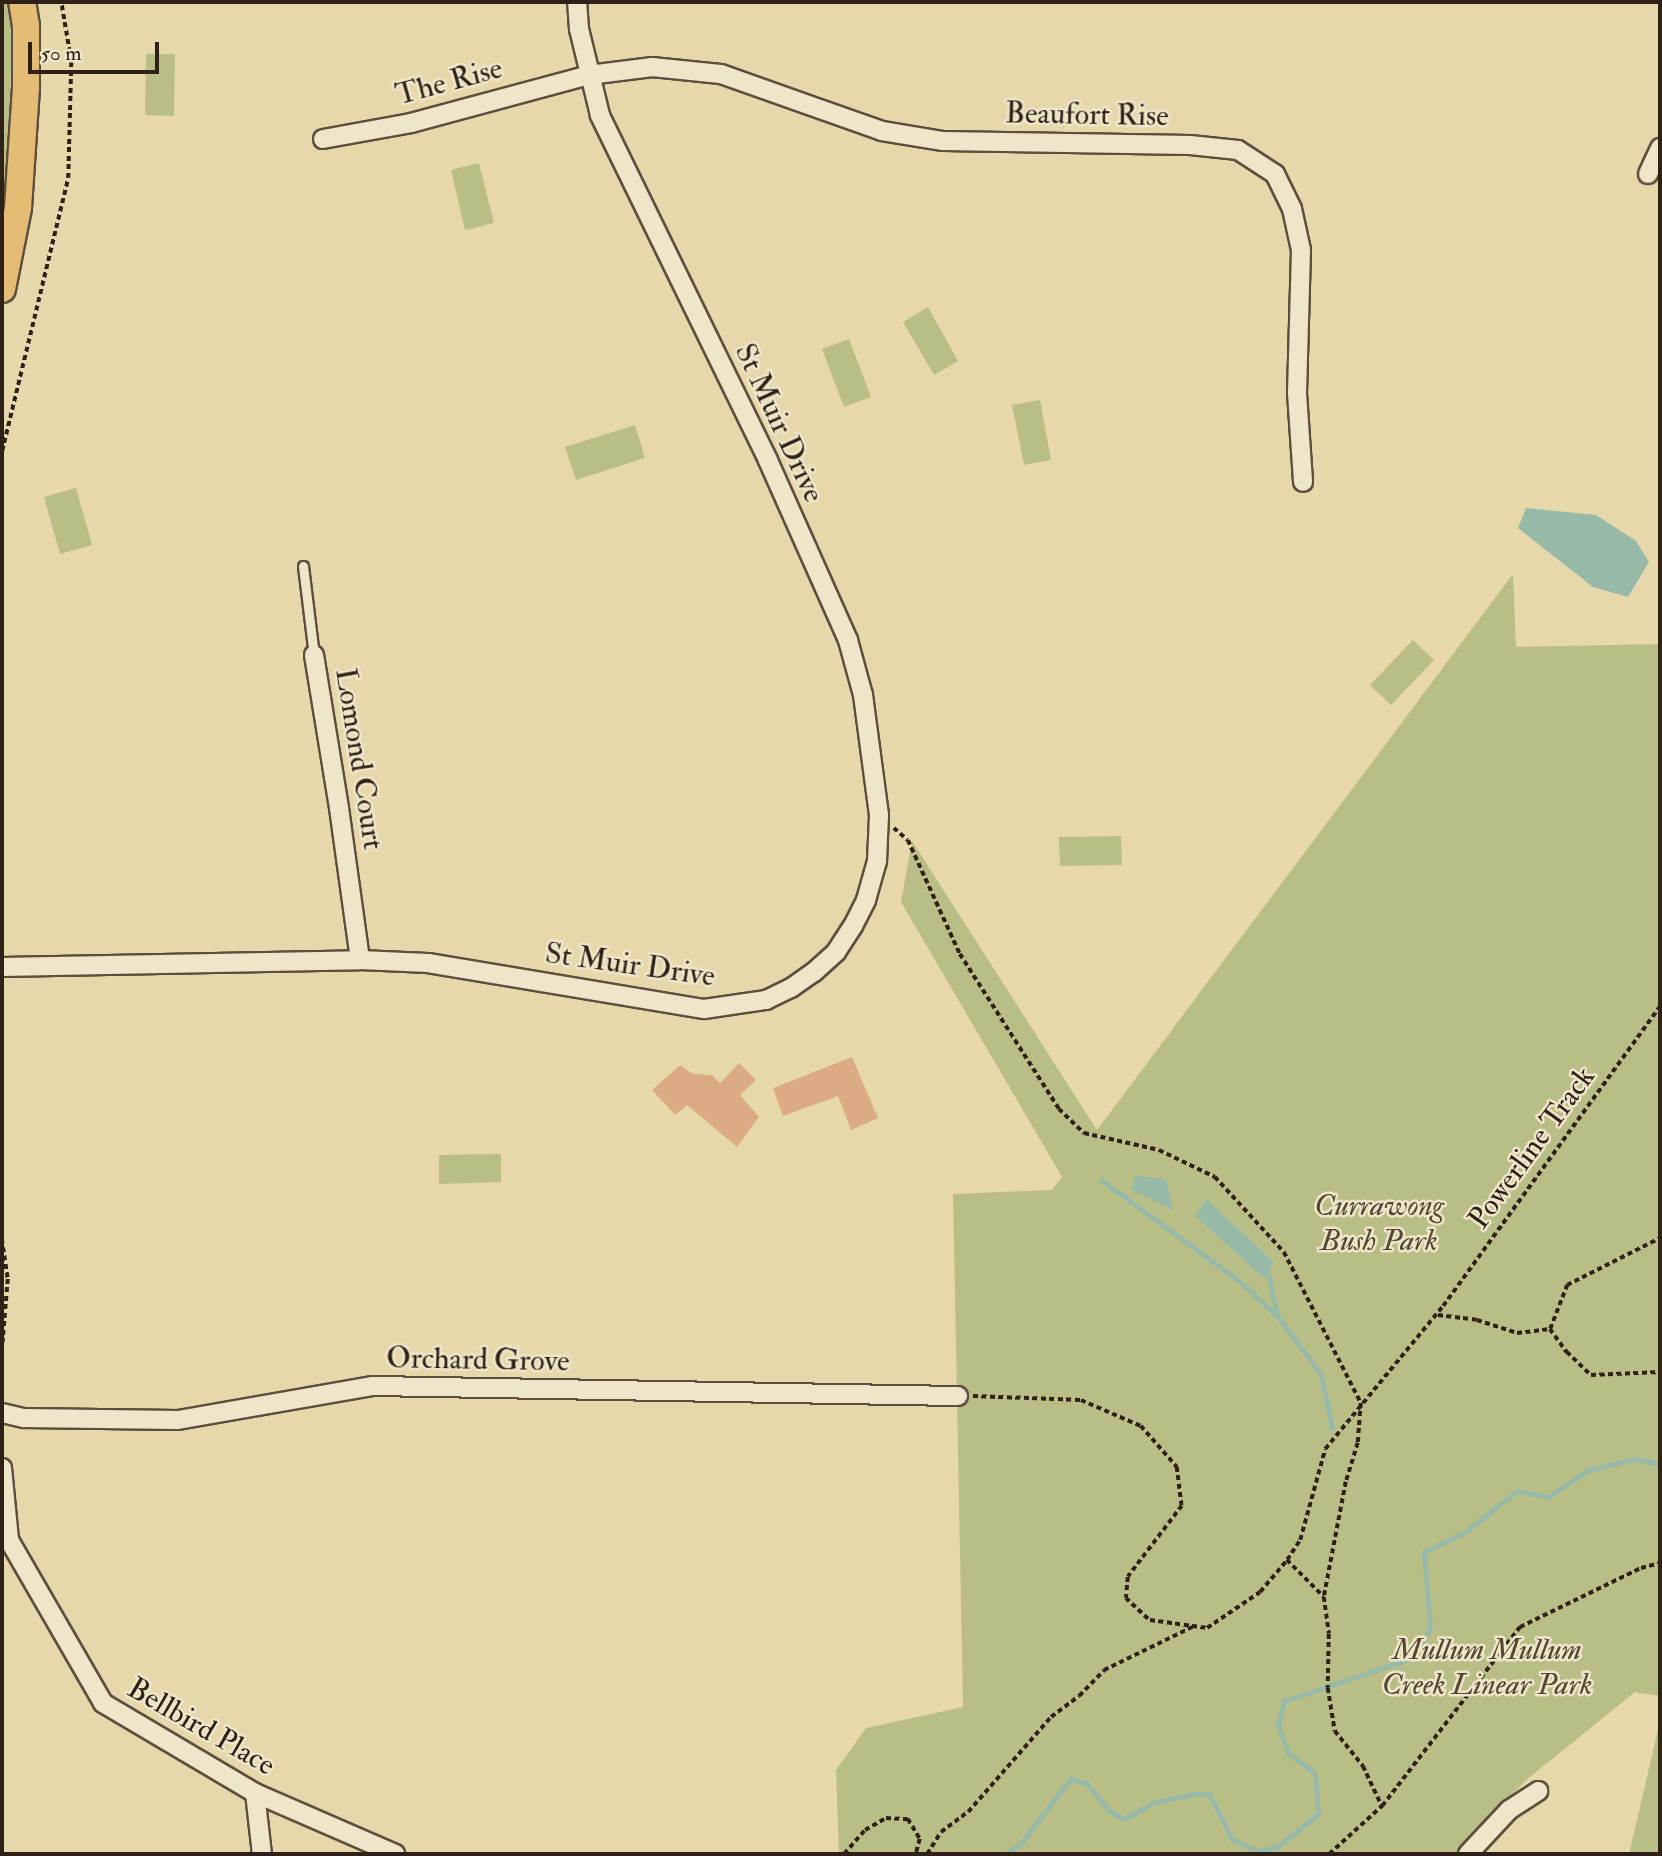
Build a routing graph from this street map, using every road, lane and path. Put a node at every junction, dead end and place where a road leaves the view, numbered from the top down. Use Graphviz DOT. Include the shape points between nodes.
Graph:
graph roads {
  1 [pos="22,2"];
  2 [pos="61,2"];
  3 [pos="577,2"];
  4 [pos="589,75"];
  5 [pos="323,139"];
  6 [pos="1660,148"];
  7 [pos="1648,174"];
  8 [pos="2,289"];
  9 [pos="2,451"];
  10 [pos="1303,482"];
  11 [pos="303,566"];
  12 [pos="314,655"];
  13 [pos="879,815"];
  14 [pos="360,960"];
  15 [pos="2,967"];
  16 [pos="1660,1006"];
  17 [pos="1660,1238"];
  18 [pos="2,1239"];
  19 [pos="1436,1314"];
  20 [pos="1550,1329"];
  21 [pos="2,1352"];
  22 [pos="1660,1372"];
  23 [pos="958,1396"];
  24 [pos="1362,1403"];
  25 [pos="2,1413"];
  26 [pos="2,1468"];
  27 [pos="1287,1560"];
  28 [pos="1660,1563"];
  29 [pos="1324,1597"];
  30 [pos="1194,1626"];
  31 [pos="1538,1791"];
  32 [pos="255,1793"];
  33 [pos="1382,1806"];
  34 [pos="262,1854"];
  35 [pos="395,1854"];
  36 [pos="844,1854"];
  37 [pos="916,1854"];
  38 [pos="927,1854"];
  39 [pos="1329,1854"];
  40 [pos="1468,1854"];
  1 -- 8 [label="main road" via="26,86 18,208"];
  2 -- 9 [label="path" via="71,61 68,178"];
  3 -- 4 [label="street, St Muir Drive"];
  4 -- 5 [label="street, The Rise" via="411,123"];
  4 -- 10 [label="street, Beaufort Rise" via="652,67 720,74 882,131 943,141 1190,145 1238,150 1275,174 1292,209 1301,250 1297,393"];
  4 -- 13 [label="street, St Muir Drive" via="600,115 768,460 848,640 863,695"];
  6 -- 7 [label="street"];
  11 -- 12 [label="lane, Lomond Court"];
  12 -- 14 [label="street, Lomond Court"];
  13 -- 14 [label="street, St Muir Drive" via="877,861 853,926 836,952 814,972 766,1000 704,1009 428,963"];
  13 -- 24 [label="path" via="908,840 960,954 1059,1109 1084,1133 1159,1150 1215,1177 1284,1252"];
  14 -- 15 [label="street, St Muir Drive"];
  16 -- 19 [label="path, Powerline Track"];
  17 -- 20 [label="path" via="1567,1285"];
  18 -- 21 [label="path" via="8,1279"];
  19 -- 20 [label="path" via="1477,1320 1517,1333"];
  19 -- 24 [label="path, Powerline Track"];
  20 -- 22 [label="path" via="1591,1375"];
  23 -- 25 [label="street, Orchard Grove" via="373,1386 178,1420 24,1418"];
  23 -- 30 [label="path, Powerline Track" via="1081,1400 1141,1426 1177,1468 1182,1506 1128,1577 1126,1598 1150,1620"];
  24 -- 27 [label="path, Powerline Track" via="1325,1449 1300,1540"];
  24 -- 29 [label="path" via="1359,1443 1346,1482"];
  26 -- 32 [label="street, Bellbird Place" via="9,1540 103,1703"];
  27 -- 29 [label="path"];
  27 -- 30 [label="path, Powerline Track" via="1261,1592 1207,1628"];
  28 -- 33 [label="path" via="1520,1627"];
  29 -- 33 [label="path" via="1335,1731 1363,1766"];
  30 -- 38 [label="path" via="1104,1670 1051,1717 968,1812 941,1832"];
  31 -- 40 [label="street" via="1509,1810"];
  32 -- 34 [label="street"];
  32 -- 35 [label="street, Bellbird Place"];
  33 -- 39 [label="path"];
  36 -- 37 [label="path" via="865,1830 886,1818 908,1819 920,1839"];
}
